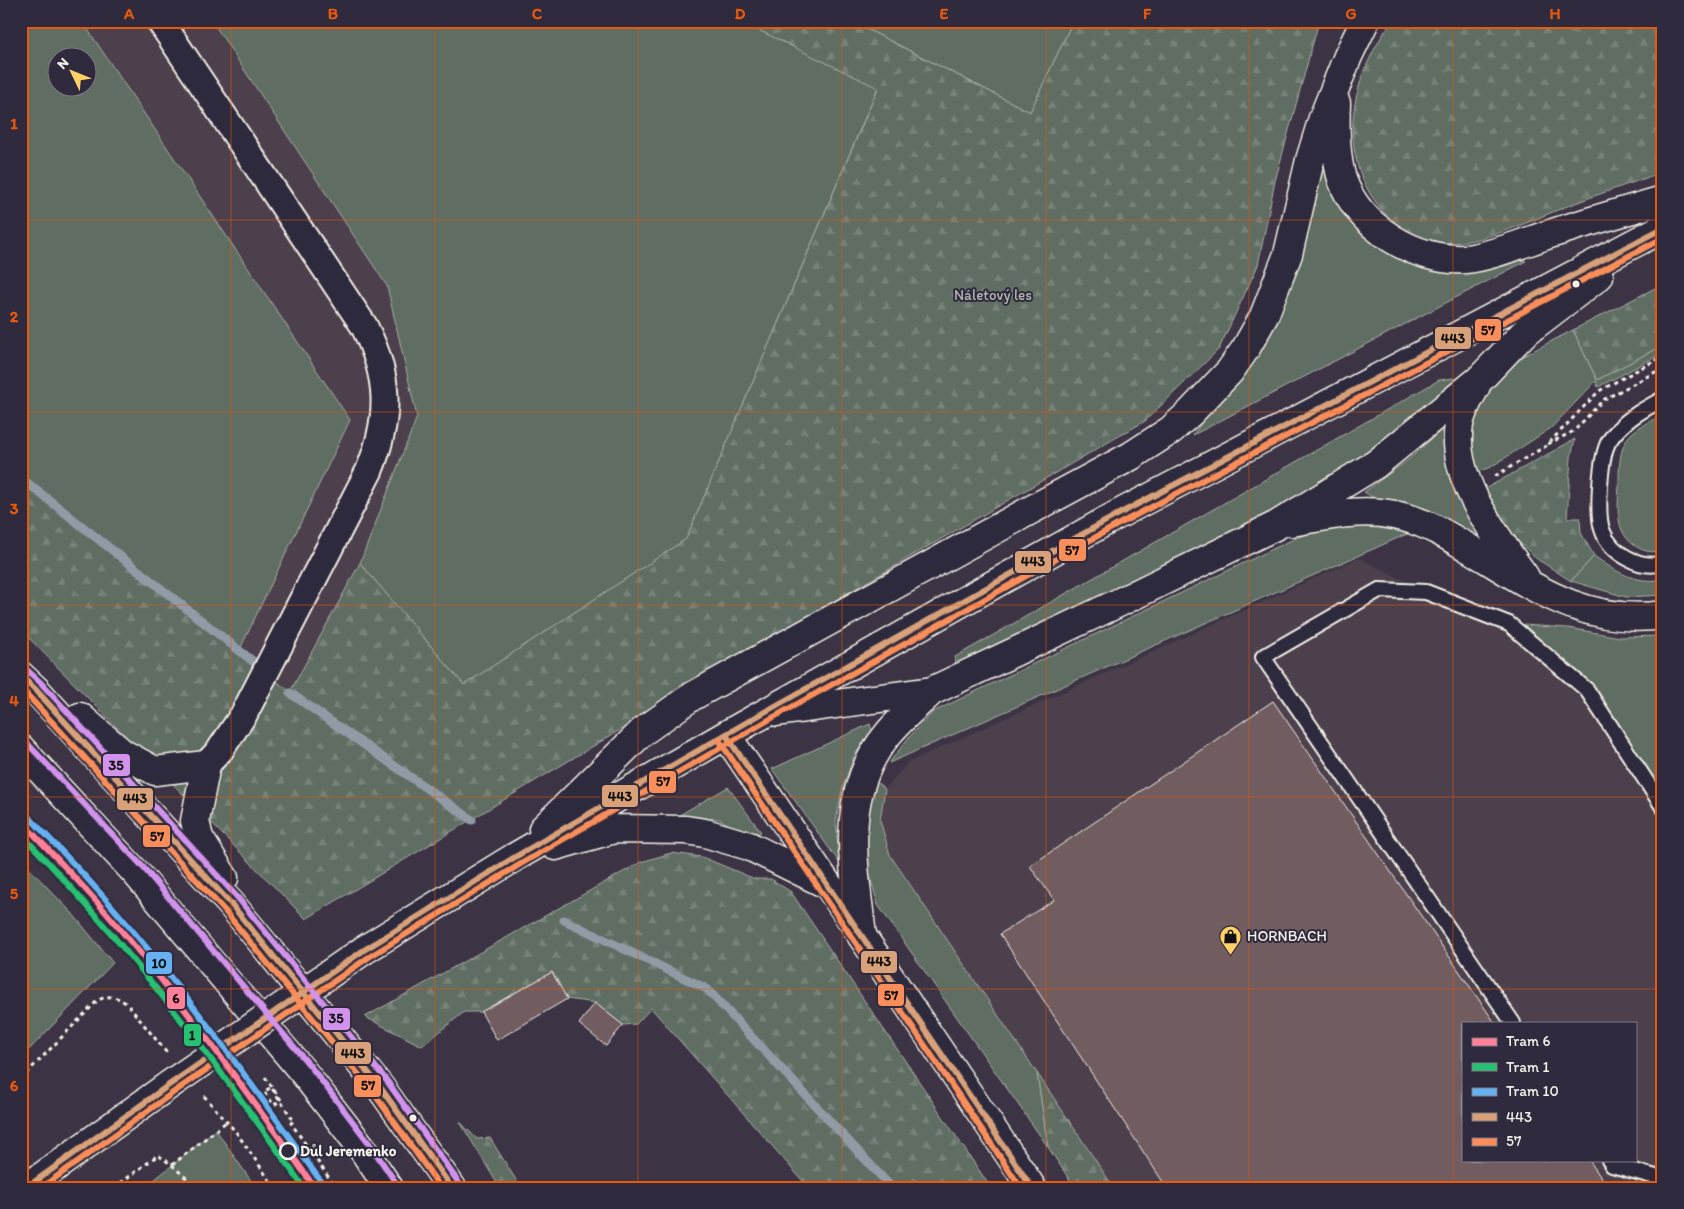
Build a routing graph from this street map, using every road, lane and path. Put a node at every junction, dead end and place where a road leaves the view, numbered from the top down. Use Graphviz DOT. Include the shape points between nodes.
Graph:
graph roads {
  1 [pos="160,21"];
  2 [pos="1366,21"];
  3 [pos="1337,84"];
  4 [pos="1663,200"];
  5 [pos="1663,228"];
  6 [pos="1663,356"];
  7 [pos="1663,368"];
  8 [pos="1480,379"];
  9 [pos="1663,399"];
  10 [pos="1546,446"];
  11 [pos="1469,486"];
  12 [pos="1277,525"];
  13 [pos="1663,563"];
  14 [pos="1532,586"];
  15 [pos="1663,615"];
  16 [pos="21,668"];
  17 [pos="21,676"];
  18 [pos="932,691"];
  19 [pos="761,714"];
  20 [pos="726,735"];
  21 [pos="23,752"];
  22 [pos="206,765"];
  23 [pos="1663,807"];
  24 [pos="515,857"];
  25 [pos="826,884"];
  26 [pos="862,936"];
  27 [pos="272,954"];
  28 [pos="1512,1022"];
  29 [pos="148,1029"];
  30 [pos="265,1077"];
  31 [pos="21,1080"];
  32 [pos="226,1122"];
  33 [pos="236,1132"];
  34 [pos="1610,1162"];
  35 [pos="172,1165"];
  36 [pos="1663,1179"];
  37 [pos="26,1188"];
  38 [pos="114,1188"];
  39 [pos="197,1188"];
  40 [pos="275,1188"];
  41 [pos="336,1188"];
  42 [pos="389,1188"];
  43 [pos="452,1188"];
  44 [pos="1032,1188"];
  1 -- 22 [label="street" via="364,326 380,365 385,408 381,437 369,470 244,714"];
  2 -- 3 [label="main road"];
  3 -- 4 [label="main road" via="1335,124 1338,162 1350,196 1364,215 1384,233 1422,254 1467,258"];
  3 -- 24 [label="main road" via="1313,151 1288,254 1264,316 1230,371 1192,412 1131,456 691,697 642,732"];
  5 -- 8 [label="main road" via="1528,330"];
  5 -- 19 [label="main road" via="1115,516"];
  6 -- 10 [label="path" via="1600,391"];
  7 -- 10 [label="path" via="1603,400 1574,431"];
  8 -- 11 [label="main road" via="1464,408 1457,438"];
  8 -- 12 [label="main road" via="1376,464"];
  9 -- 13 [label="lane" via="1628,420 1609,442 1602,461 1600,521 1605,537 1627,558 1643,564"];
  10 -- 11 [label="path" via="1492,478"];
  11 -- 14 [label="main road" via="1483,515"];
  12 -- 14 [label="main road" via="1363,512 1395,515 1432,526"];
  12 -- 18 [label="main road"];
  14 -- 15 [label="main road" via="1575,607 1598,613"];
  16 -- 22 [label="main road" via="122,753 155,771"];
  17 -- 27 [label="main road" via="231,904"];
  18 -- 19 [label="main road"];
  18 -- 26 [label="main road" via="888,734 868,766 858,792 852,837"];
  19 -- 20 [label="main road"];
  20 -- 24 [label="main road"];
  20 -- 25 [label="main road"];
  21 -- 42 [label="main road" via="136,873 304,1073"];
  22 -- 27 [label="main road" via="195,821 199,838"];
  23 -- 28 [label="lane" via="1587,690 1508,624 1444,598 1426,592 1379,590 1263,657"];
  24 -- 25 [label="main road" via="614,829 686,830 749,846"];
  24 -- 37 [label="main road, bridge" via="364,950"];
  25 -- 26 [label="main road"];
  26 -- 44 [label="main road"];
  27 -- 43 [label="main road" via="380,1088"];
  29 -- 31 [label="path" via="127,1004 118,998 104,997"];
  30 -- 41 [label="path" via="281,1100 274,1105 264,1092 271,1087 276,1094 281,1101 294,1121 291,1123"];
  32 -- 35 [label="path"];
  33 -- 40 [label="path"];
  34 -- 36 [label="lane"];
  35 -- 38 [label="path" via="158,1155"];
  35 -- 39 [label="path"];
}
